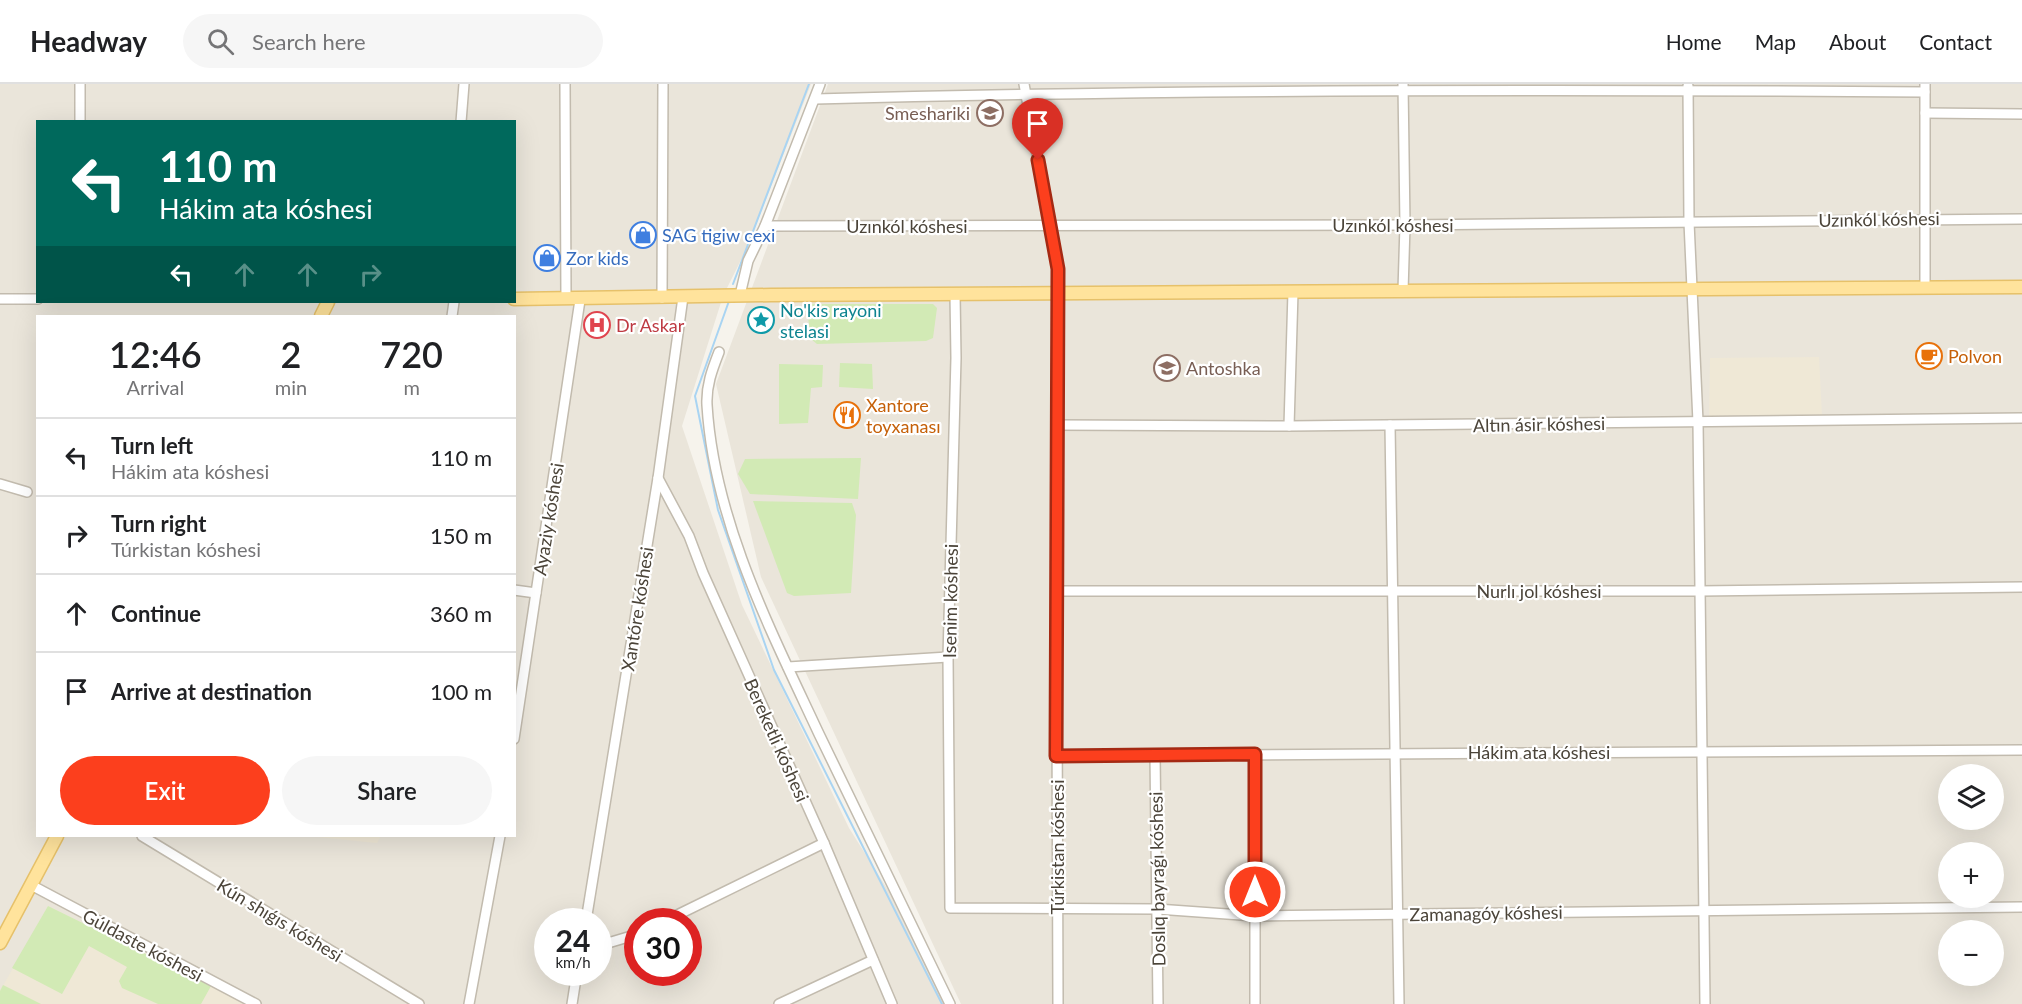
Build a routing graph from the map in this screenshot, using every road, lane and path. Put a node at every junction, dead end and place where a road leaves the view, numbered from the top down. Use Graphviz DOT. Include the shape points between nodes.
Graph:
graph roads {
  1 [pos="80,84"];
  2 [pos="464,84"];
  3 [pos="565,84"];
  4 [pos="663,84"];
  5 [pos="820,84"];
  6 [pos="1403,87"];
  7 [pos="1688,87"];
  8 [pos="1925,88"];
  9 [pos="1025,89"];
  10 [pos="815,99"];
  11 [pos="1925,113"];
  12 [pos="2022,114"];
  13 [pos="80,120"];
  14 [pos="461,120"];
  15 [pos="1925,218"];
  16 [pos="2022,219"];
  17 [pos="1689,222"];
  18 [pos="1405,225"];
  19 [pos="765,226"];
  20 [pos="1050,227"];
  21 [pos="1925,287"];
  22 [pos="2022,287"];
  23 [pos="1692,290"];
  24 [pos="1403,291"];
  25 [pos="1293,292"];
  26 [pos="955,294"];
  27 [pos="1056,294"];
  28 [pos="740,295"];
  29 [pos="683,297"];
  30 [pos="662,298"];
  31 [pos="0,299"];
  32 [pos="36,299"];
  33 [pos="516,299"];
  34 [pos="566,299"];
  35 [pos="580,300"];
  36 [pos="719,352"];
  37 [pos="2022,418"];
  38 [pos="1698,422"];
  39 [pos="1056,425"];
  40 [pos="1390,425"];
  41 [pos="1289,426"];
  42 [pos="658,477"];
  43 [pos="0,484"];
  44 [pos="27,492"];
  45 [pos="2022,586"];
  46 [pos="516,590"];
  47 [pos="1056,591"];
  48 [pos="1392,591"];
  49 [pos="1700,591"];
  50 [pos="536,593"];
  51 [pos="948,657"];
  52 [pos="788,667"];
  53 [pos="516,726"];
  54 [pos="2022,750"];
  55 [pos="1702,751"];
  56 [pos="1395,753"];
  57 [pos="1155,754"];
  58 [pos="1255,754"];
  59 [pos="1056,756"];
  60 [pos="56,837"];
  61 [pos="144,837"];
  62 [pos="500,837"];
  63 [pos="824,843"];
  64 [pos="31,885"];
  65 [pos="2022,907"];
  66 [pos="588,908"];
  67 [pos="692,908"];
  68 [pos="950,908"];
  69 [pos="1057,909"];
  70 [pos="1157,909"];
  71 [pos="1704,910"];
  72 [pos="1255,915"];
  73 [pos="1398,915"];
  74 [pos="0,943"];
  75 [pos="873,960"];
  76 [pos="575,986"];
  77 [pos="256,1004"];
  78 [pos="419,1004"];
  79 [pos="469,1004"];
  80 [pos="572,1004"];
  81 [pos="779,1004"];
  82 [pos="892,1004"];
  83 [pos="950,1004"];
  84 [pos="1058,1004"];
  85 [pos="1158,1004"];
  86 [pos="1255,1004"];
  87 [pos="1399,1004"];
  88 [pos="1705,1004"];
  1 -- 13 [label="street"];
  2 -- 14 [label="street"];
  3 -- 34 [label="street"];
  4 -- 30 [label="street"];
  5 -- 10 [label="street"];
  6 -- 7 [label="street"];
  6 -- 9 [label="street"];
  6 -- 18 [label="street"];
  7 -- 8 [label="street"];
  7 -- 17 [label="street"];
  8 -- 11 [label="street"];
  9 -- 10 [label="street"];
  9 -- 20 [label="street, Túrkistan kóshesi"];
  10 -- 19 [label="street"];
  11 -- 12 [label="street"];
  11 -- 15 [label="street"];
  15 -- 16 [label="street, Uzınkól kóshesi"];
  15 -- 17 [label="street, Uzınkól kóshesi"];
  15 -- 21 [label="street"];
  17 -- 18 [label="street, Uzınkól kóshesi"];
  17 -- 23 [label="street"];
  18 -- 20 [label="street, Uzınkól kóshesi"];
  18 -- 24 [label="street"];
  19 -- 20 [label="street, Uzınkól kóshesi"];
  19 -- 28 [label="street" via="747,261"];
  20 -- 27 [label="street, Túrkistan kóshesi" via="1058,269"];
  21 -- 22 [label="main road"];
  21 -- 23 [label="main road"];
  23 -- 24 [label="main road"];
  23 -- 38 [label="street"];
  24 -- 25 [label="main road"];
  25 -- 27 [label="main road"];
  25 -- 41 [label="street"];
  26 -- 27 [label="main road"];
  26 -- 28 [label="main road"];
  26 -- 51 [label="street, Isenim kóshesi"];
  27 -- 39 [label="street, Túrkistan kóshesi"];
  28 -- 29 [label="main road"];
  29 -- 30 [label="main road"];
  29 -- 42 [label="street, Xantóre kóshesi"];
  30 -- 35 [label="main road"];
  31 -- 32 [label="street"];
  33 -- 34 [label="main road"];
  34 -- 35 [label="main road"];
  35 -- 50 [label="street, Ayaziy kóshesi"];
  36 -- 52 [label="street" via="709,378 707,404 721,491 753,587"];
  37 -- 38 [label="street, Altın ásir kóshesi"];
  38 -- 40 [label="street, Altın ásir kóshesi"];
  38 -- 49 [label="street"];
  39 -- 41 [label="street, Altın ásir kóshesi"];
  39 -- 47 [label="street, Túrkistan kóshesi"];
  40 -- 41 [label="street, Altın ásir kóshesi"];
  40 -- 48 [label="street"];
  42 -- 63 [label="street, Bereketli kóshesi" via="689,536"];
  42 -- 66 [label="street, Xantóre kóshesi"];
  43 -- 44 [label="street"];
  45 -- 49 [label="street, Nurlı jol kóshesi"];
  46 -- 50 [label="street"];
  47 -- 48 [label="street, Nurlı jol kóshesi"];
  47 -- 59 [label="street, Túrkistan kóshesi"];
  48 -- 49 [label="street, Nurlı jol kóshesi"];
  48 -- 56 [label="street"];
  49 -- 55 [label="street"];
  50 -- 53 [label="street, Ayaziy kóshesi"];
  51 -- 52 [label="street"];
  51 -- 68 [label="street, Isenim kóshesi"];
  52 -- 83 [label="street"];
  54 -- 55 [label="street, Hákim ata kóshesi"];
  55 -- 56 [label="street, Hákim ata kóshesi"];
  55 -- 71 [label="street"];
  56 -- 58 [label="street, Hákim ata kóshesi"];
  56 -- 73 [label="street"];
  57 -- 58 [label="street, Hákim ata kóshesi"];
  57 -- 59 [label="street, Hákim ata kóshesi"];
  57 -- 70 [label="street, Doslıq bayraǵı kóshesi"];
  58 -- 72 [label="street"];
  59 -- 69 [label="street, Túrkistan kóshesi"];
  60 -- 64 [label="main road"];
  61 -- 78 [label="street, Kún shıǵıs kóshesi"];
  62 -- 79 [label="street"];
  63 -- 67 [label="street"];
  63 -- 75 [label="street, Bereketli kóshesi"];
  64 -- 74 [label="main road"];
  64 -- 77 [label="street, Gúldaste kóshesi"];
  65 -- 71 [label="street, Zamanagóy kóshesi"];
  68 -- 69 [label="street, Zamanagóy kóshesi"];
  69 -- 70 [label="street, Zamanagóy kóshesi"];
  69 -- 84 [label="street, Túrkistan kóshesi"];
  70 -- 72 [label="street, Zamanagóy kóshesi"];
  70 -- 85 [label="street, Doslıq bayraǵı kóshesi"];
  71 -- 73 [label="street, Zamanagóy kóshesi"];
  71 -- 88 [label="street"];
  72 -- 73 [label="street, Zamanagóy kóshesi"];
  72 -- 86 [label="street"];
  73 -- 87 [label="street"];
  75 -- 81 [label="street"];
  75 -- 82 [label="street, Bereketli kóshesi"];
  76 -- 80 [label="street"];
}
